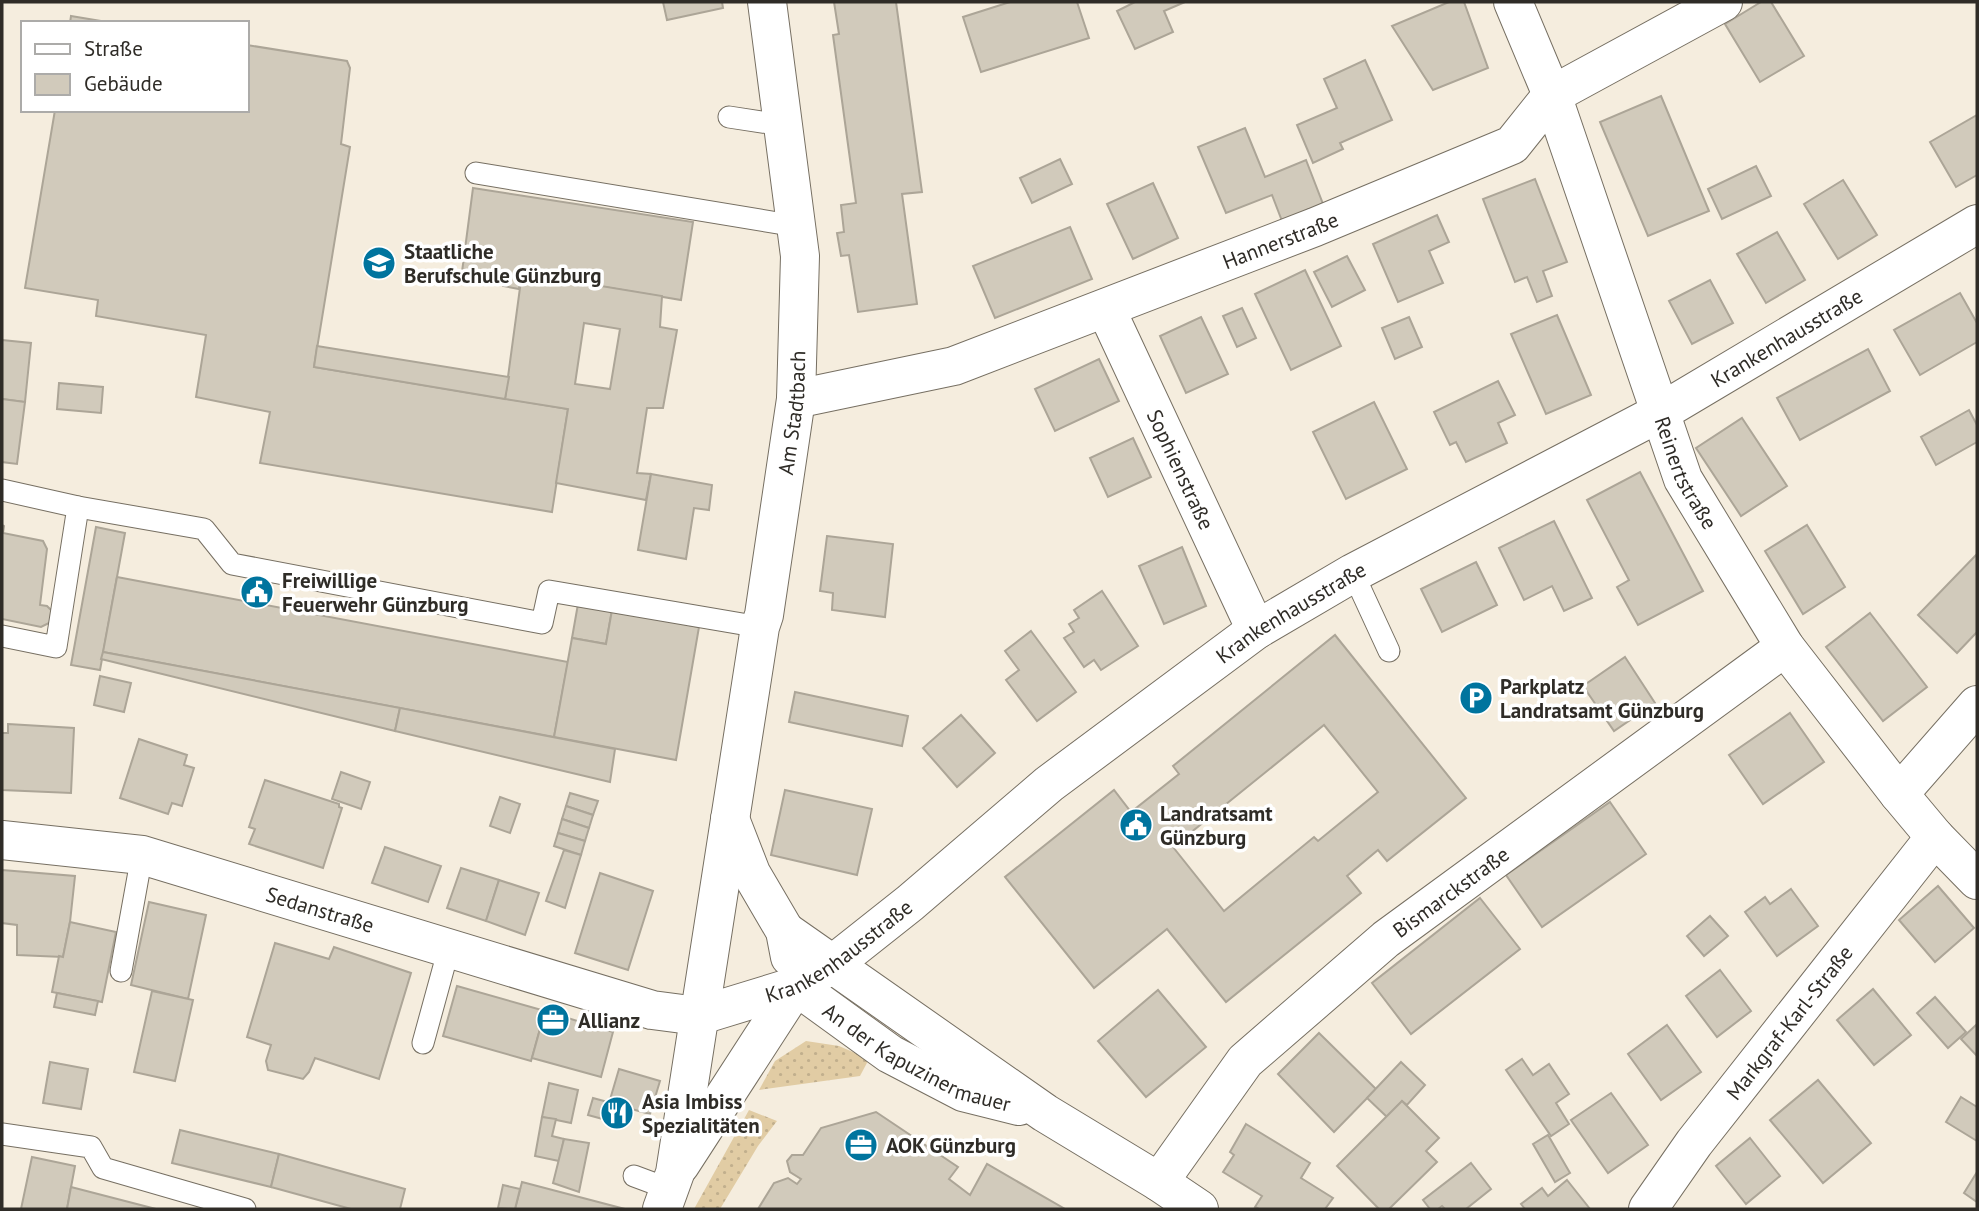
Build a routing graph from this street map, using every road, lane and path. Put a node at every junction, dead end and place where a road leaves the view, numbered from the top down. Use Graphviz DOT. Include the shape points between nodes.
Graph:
graph roads {
  1 [pos="766,2"];
  2 [pos="1513,2"];
  3 [pos="1723,2"];
  4 [pos="1552,95"];
  5 [pos="730,117"];
  6 [pos="782,125"];
  7 [pos="476,173"];
  8 [pos="1977,224"];
  9 [pos="796,226"];
  10 [pos="1106,309"];
  11 [pos="796,399"];
  12 [pos="1661,412"];
  13 [pos="2,491"];
  14 [pos="78,507"];
  15 [pos="1353,573"];
  16 [pos="760,627"];
  17 [pos="1256,630"];
  18 [pos="2,636"];
  19 [pos="1785,647"];
  20 [pos="1390,651"];
  21 [pos="1977,705"];
  22 [pos="1899,794"];
  23 [pos="730,819"];
  24 [pos="1935,837"];
  25 [pos="2,840"];
  26 [pos="142,855"];
  27 [pos="1977,880"];
  28 [pos="785,931"];
  29 [pos="449,948"];
  30 [pos="833,964"];
  31 [pos="121,971"];
  32 [pos="796,986"];
  33 [pos="633,1003"];
  34 [pos="698,1016"];
  35 [pos="423,1043"];
  36 [pos="727,1067"];
  37 [pos="689,1082"];
  38 [pos="1045,1113"];
  39 [pos="2,1133"];
  40 [pos="634,1177"];
  41 [pos="1159,1182"];
  42 [pos="669,1191"];
  43 [pos="245,1209"];
  44 [pos="1199,1209"];
  45 [pos="1648,1209"];
  1 -- 6 [label="street, Am Stadtbach"];
  2 -- 4 [label="street, Reinertstraße"];
  3 -- 4 [label="street, Hannerstraße"];
  4 -- 10 [label="street, Hannerstraße" via="1512,145"];
  4 -- 12 [label="street, Reinertstraße"];
  5 -- 6 [label="lane"];
  6 -- 9 [label="street, Am Stadtbach"];
  7 -- 9 [label="lane"];
  8 -- 12 [label="street, Krankenhausstraße"];
  9 -- 11 [label="street, Am Stadtbach" via="800,256"];
  10 -- 11 [label="street, Hannerstraße" via="954,366"];
  10 -- 17 [label="street, Sophienstraße"];
  11 -- 16 [label="street, Am Stadtbach"];
  12 -- 15 [label="street, Krankenhausstraße"];
  12 -- 19 [label="street, Reinertstraße" via="1682,479"];
  13 -- 14 [label="lane"];
  14 -- 16 [label="lane" via="204,529 232,564 542,623 549,591"];
  14 -- 18 [label="lane" via="56,647"];
  15 -- 17 [label="street, Krankenhausstraße"];
  15 -- 20 [label="lane"];
  16 -- 23 [label="street, Am Stadtbach"];
  17 -- 30 [label="street, Krankenhausstraße" via="1049,784"];
  19 -- 22 [label="street, Reinertstraße"];
  19 -- 41 [label="street, Bismarckstraße" via="1386,939 1245,1061"];
  21 -- 22 [label="street"];
  22 -- 24 [label="street, Reinertstraße"];
  23 -- 28 [label="street" via="751,873"];
  23 -- 34 [label="street, Am Stadtbach"];
  24 -- 27 [label="street, Reinertstraße"];
  24 -- 45 [label="street, Markgraf-Karl-Straße" via="1694,1143"];
  25 -- 26 [label="street, Sedanstraße"];
  26 -- 29 [label="street, Sedanstraße"];
  26 -- 31 [label="lane"];
  28 -- 30 [label="street"];
  28 -- 32 [label="street"];
  29 -- 33 [label="street, Sedanstraße"];
  29 -- 35 [label="lane"];
  30 -- 32 [label="street, Krankenhausstraße"];
  30 -- 38 [label="street, An der Kapuzinermauer"];
  32 -- 34 [label="street, Krankenhausstraße"];
  32 -- 36 [label="street"];
  32 -- 38 [label="street, An der Kapuzinermauer" via="890,1054 963,1092"];
  33 -- 34 [label="street, Krankenhausstraße"];
  34 -- 36 [label="street"];
  34 -- 37 [label="street, Am Stadtbach"];
  36 -- 37 [label="street"];
  36 -- 42 [label="street" via="720,1105"];
  37 -- 42 [label="street, Am Stadtbach"];
  38 -- 41 [label="street, An der Kapuzinermauer"];
  39 -- 43 [label="lane" via="91,1147 103,1168"];
  40 -- 42 [label="lane"];
  41 -- 44 [label="street, An der Kapuzinermauer"];
}
